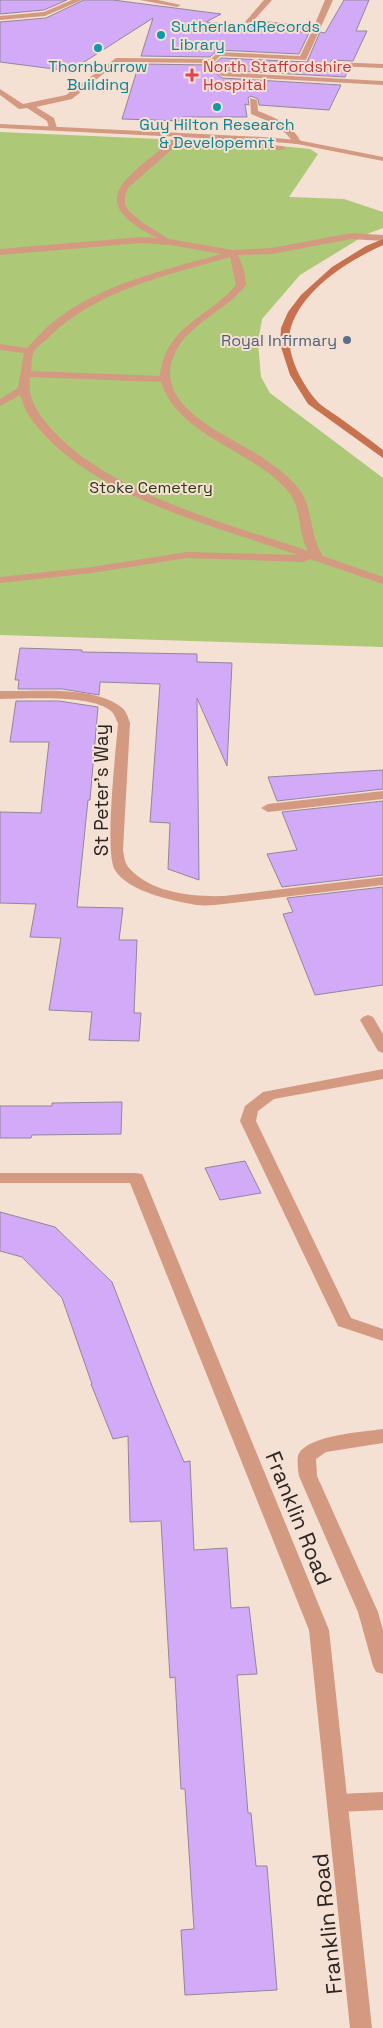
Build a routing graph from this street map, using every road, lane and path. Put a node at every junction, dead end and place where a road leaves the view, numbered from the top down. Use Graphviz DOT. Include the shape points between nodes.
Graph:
graph roads {
  1 [pos="78,0"];
  2 [pos="144,0"];
  3 [pos="268,0"];
  4 [pos="329,0"];
  5 [pos="166,3"];
  6 [pos="177,5"];
  7 [pos="151,11"];
  8 [pos="0,18"];
  9 [pos="317,29"];
  10 [pos="335,64"];
  11 [pos="383,66"];
  12 [pos="222,74"];
  13 [pos="383,83"];
  14 [pos="294,87"];
  15 [pos="383,89"];
  16 [pos="0,91"];
  17 [pos="253,100"];
  18 [pos="29,106"];
  19 [pos="0,126"];
  20 [pos="53,128"];
  21 [pos="297,142"];
  22 [pos="282,148"];
  23 [pos="383,159"];
  24 [pos="383,238"];
  25 [pos="171,242"];
  26 [pos="383,242"];
  27 [pos="0,252"];
  28 [pos="234,253"];
  29 [pos="0,347"];
  30 [pos="29,351"];
  31 [pos="27,374"];
  32 [pos="166,379"];
  33 [pos="23,389"];
  34 [pos="0,403"];
  35 [pos="383,455"];
  36 [pos="319,559"];
  37 [pos="0,580"];
  38 [pos="383,581"];
  39 [pos="0,695"];
  40 [pos="383,794"];
  41 [pos="268,808"];
  42 [pos="383,880"];
  43 [pos="368,1020"];
  44 [pos="383,1048"];
  45 [pos="383,1074"];
  46 [pos="0,1178"];
  47 [pos="383,1335"];
  48 [pos="383,1436"];
  49 [pos="383,1666"];
  50 [pos="383,1801"];
  51 [pos="338,1803"];
  52 [pos="361,2028"];
  1 -- 8 [label="street" via="45,14"];
  2 -- 5 [label="street"];
  3 -- 9 [label="street" via="249,22"];
  4 -- 9 [label="street"];
  5 -- 6 [label="street"];
  5 -- 7 [label="street"];
  9 -- 18 [label="street" via="303,58 218,54 213,61 116,60 69,98"];
  10 -- 11 [label="street"];
  12 -- 13 [label="street"];
  14 -- 15 [label="street"];
  16 -- 18 [label="street" via="22,107"];
  17 -- 21 [label="street" via="254,112 276,121 295,135"];
  18 -- 20 [label="street" via="51,120"];
  19 -- 20 [label="street"];
  20 -- 21 [label="street"];
  21 -- 23 [label="street"];
  22 -- 25 [label="street" via="176,141 124,187 119,196 122,207 140,226"];
  24 -- 28 [label="street" via="351,236 272,251"];
  25 -- 27 [label="street" via="116,241"];
  25 -- 28 [label="street"];
  26 -- 35 [label="street" via="348,259 304,296 287,327 284,343 293,374 314,404"];
  28 -- 30 [label="street" via="115,291 60,321"];
  28 -- 32 [label="street" via="241,286 179,339 167,359"];
  29 -- 30 [label="street"];
  30 -- 31 [label="street"];
  31 -- 32 [label="street"];
  31 -- 33 [label="street"];
  32 -- 36 [label="street" via="170,397 193,421 263,462 296,494 305,515 310,544"];
  33 -- 34 [label="street"];
  33 -- 36 [label="street" via="33,414 58,444 90,468 130,490 179,510"];
  36 -- 37 [label="street" via="187,555"];
  36 -- 38 [label="street"];
  39 -- 42 [label="street, St Peter's Way" via="76,697 101,701 118,710 124,723 116,850 121,870 140,884 162,893 199,901"];
  40 -- 41 [label="street"];
  43 -- 44 [label="street"];
  45 -- 47 [label="street" via="269,1095 251,1109 248,1121 344,1322"];
  46 -- 51 [label="street, Franklin Road" via="136,1178 319,1630"];
  48 -- 49 [label="street" via="321,1446 308,1457 308,1476 368,1612"];
  50 -- 51 [label="street"];
  51 -- 52 [label="street, Franklin Road"];
}
